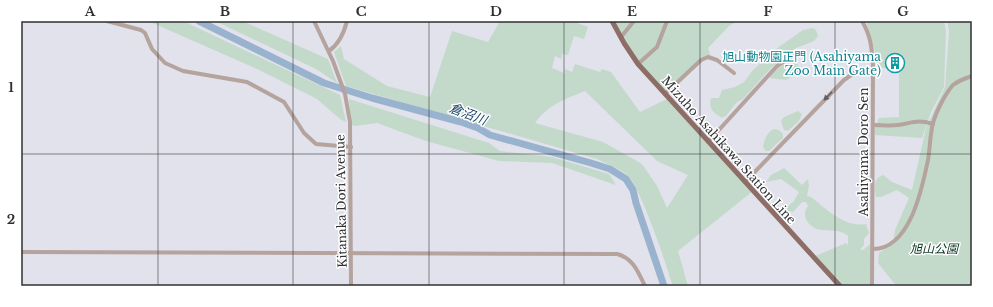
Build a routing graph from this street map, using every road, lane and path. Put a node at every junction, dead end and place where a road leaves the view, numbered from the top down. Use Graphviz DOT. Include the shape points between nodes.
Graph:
graph roads {
  1 [pos="107,21"];
  2 [pos="314,21"];
  3 [pos="347,21"];
  4 [pos="634,21"];
  5 [pos="667,21"];
  6 [pos="862,21"];
  7 [pos="614,22"];
  8 [pos="621,37"];
  9 [pos="329,51"];
  10 [pos="797,53"];
  11 [pos="638,64"];
  12 [pos="873,70"];
  13 [pos="734,73"];
  14 [pos="972,76"];
  15 [pos="665,94"];
  16 [pos="933,124"];
  17 [pos="873,125"];
  18 [pos="708,142"];
  19 [pos="352,147"];
  20 [pos="745,182"];
  21 [pos="873,248"];
  22 [pos="21,252"];
  23 [pos="352,253"];
  24 [pos="351,286"];
  25 [pos="645,286"];
  26 [pos="840,286"];
  27 [pos="872,286"];
  1 -- 19 [label="street" via="145,32 159,58 176,68 196,74 247,82 284,102 302,130 316,144"];
  2 -- 9 [label="street, Kitanaka Dori Avenue"];
  3 -- 9 [label="street" via="344,33"];
  4 -- 8 [label="street"];
  5 -- 11 [label="street" via="657,47"];
  6 -- 12 [label="street, Asahiyama Doro Sen" via="872,42"];
  7 -- 8 [label="main road, Mizuho Asahikawa Station Line"];
  8 -- 11 [label="main road, Mizuho Asahikawa Station Line"];
  9 -- 19 [label="street, Kitanaka Dori Avenue" via="345,94"];
  10 -- 18 [label="street" via="778,66"];
  11 -- 15 [label="main road, Mizuho Asahikawa Station Line"];
  12 -- 17 [label="street, Asahiyama Doro Sen"];
  12 -- 20 [label="street, one-way" via="857,71 844,80"];
  13 -- 15 [label="street" via="708,57 701,60"];
  14 -- 16 [label="street" via="951,87"];
  15 -- 18 [label="main road, Mizuho Asahikawa Station Line"];
  16 -- 17 [label="street" via="910,121 898,125"];
  16 -- 21 [label="street" via="928,160 911,219 895,241 881,248"];
  17 -- 21 [label="street, Asahiyama Doro Sen"];
  18 -- 20 [label="main road, Mizuho Asahikawa Station Line"];
  19 -- 23 [label="street, Kitanaka Dori Avenue"];
  20 -- 26 [label="main road, Mizuho Asahikawa Station Line"];
  21 -- 27 [label="street, Asahiyama Doro Sen"];
  22 -- 23 [label="street"];
  23 -- 24 [label="street, Kitanaka Dori Avenue"];
  23 -- 25 [label="street" via="617,254 624,255 633,263"];
}
